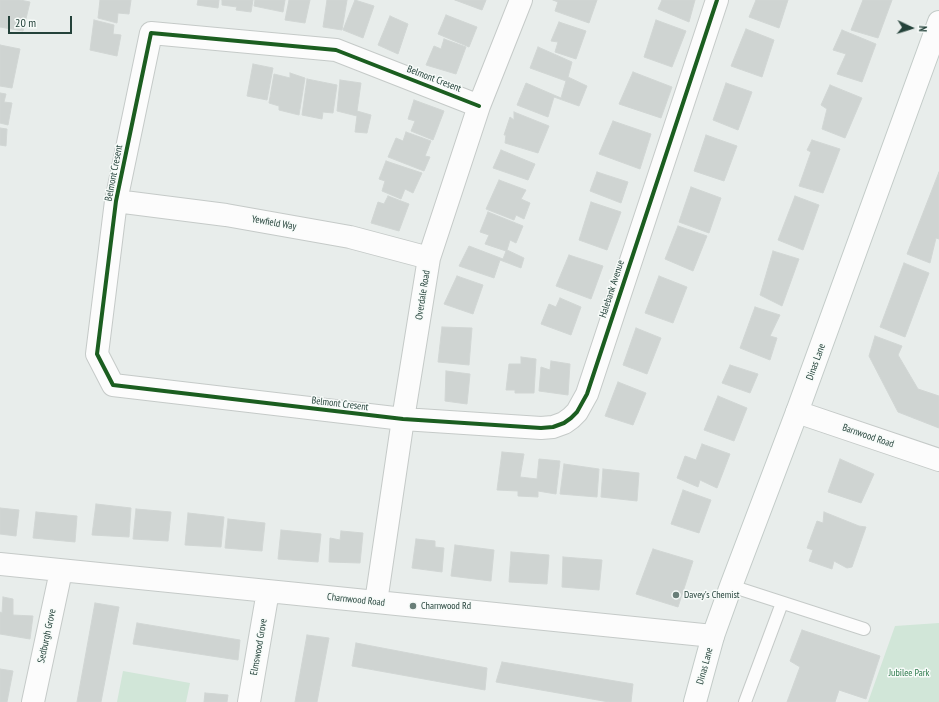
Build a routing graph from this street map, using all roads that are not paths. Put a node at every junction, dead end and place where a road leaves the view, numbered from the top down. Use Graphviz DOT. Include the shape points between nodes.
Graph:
graph roads {
  1 [pos="521,0"];
  2 [pos="717,0"];
  3 [pos="939,22"];
  4 [pos="479,106"];
  5 [pos="116,201"];
  6 [pos="429,258"];
  7 [pos="797,412"];
  8 [pos="403,419"];
  9 [pos="939,460"];
  10 [pos="0,564"];
  11 [pos="61,571"];
  12 [pos="731,586"];
  13 [pos="268,591"];
  14 [pos="376,602"];
  15 [pos="782,603"];
  16 [pos="864,629"];
  17 [pos="713,636"];
  18 [pos="33,702"];
  19 [pos="249,702"];
  20 [pos="695,702"];
  21 [pos="745,702"];
  1 -- 4 [label="street, Overdale Road"];
  2 -- 8 [label="street, Halebank Avenue" via="586,394 577,412 564,423 541,428"];
  3 -- 7 [label="street, Dinas Lane"];
  4 -- 5 [label="street, Belmont Cresent" via="336,50 151,33"];
  4 -- 6 [label="street, Overdale Road"];
  5 -- 6 [label="street, Yewfield Way" via="226,215 350,237"];
  5 -- 8 [label="street, Belmont Cresent" via="97,354 113,385"];
  6 -- 8 [label="street, Overdale Road"];
  7 -- 9 [label="street, Barnwood Road"];
  7 -- 12 [label="street, Dinas Lane"];
  8 -- 14 [label="street, Overdale Road"];
  10 -- 11 [label="street, Charnwood Road"];
  11 -- 13 [label="street, Charnwood Road"];
  11 -- 18 [label="street, Sedburgh Grove"];
  12 -- 15 [label="lane"];
  12 -- 17 [label="street, Dinas Lane"];
  13 -- 14 [label="street, Charnwood Road"];
  13 -- 19 [label="street, Elmswood Grove"];
  14 -- 17 [label="street, Charnwood Road"];
  15 -- 16 [label="lane"];
  15 -- 21 [label="lane"];
  17 -- 20 [label="street, Dinas Lane"];
}
